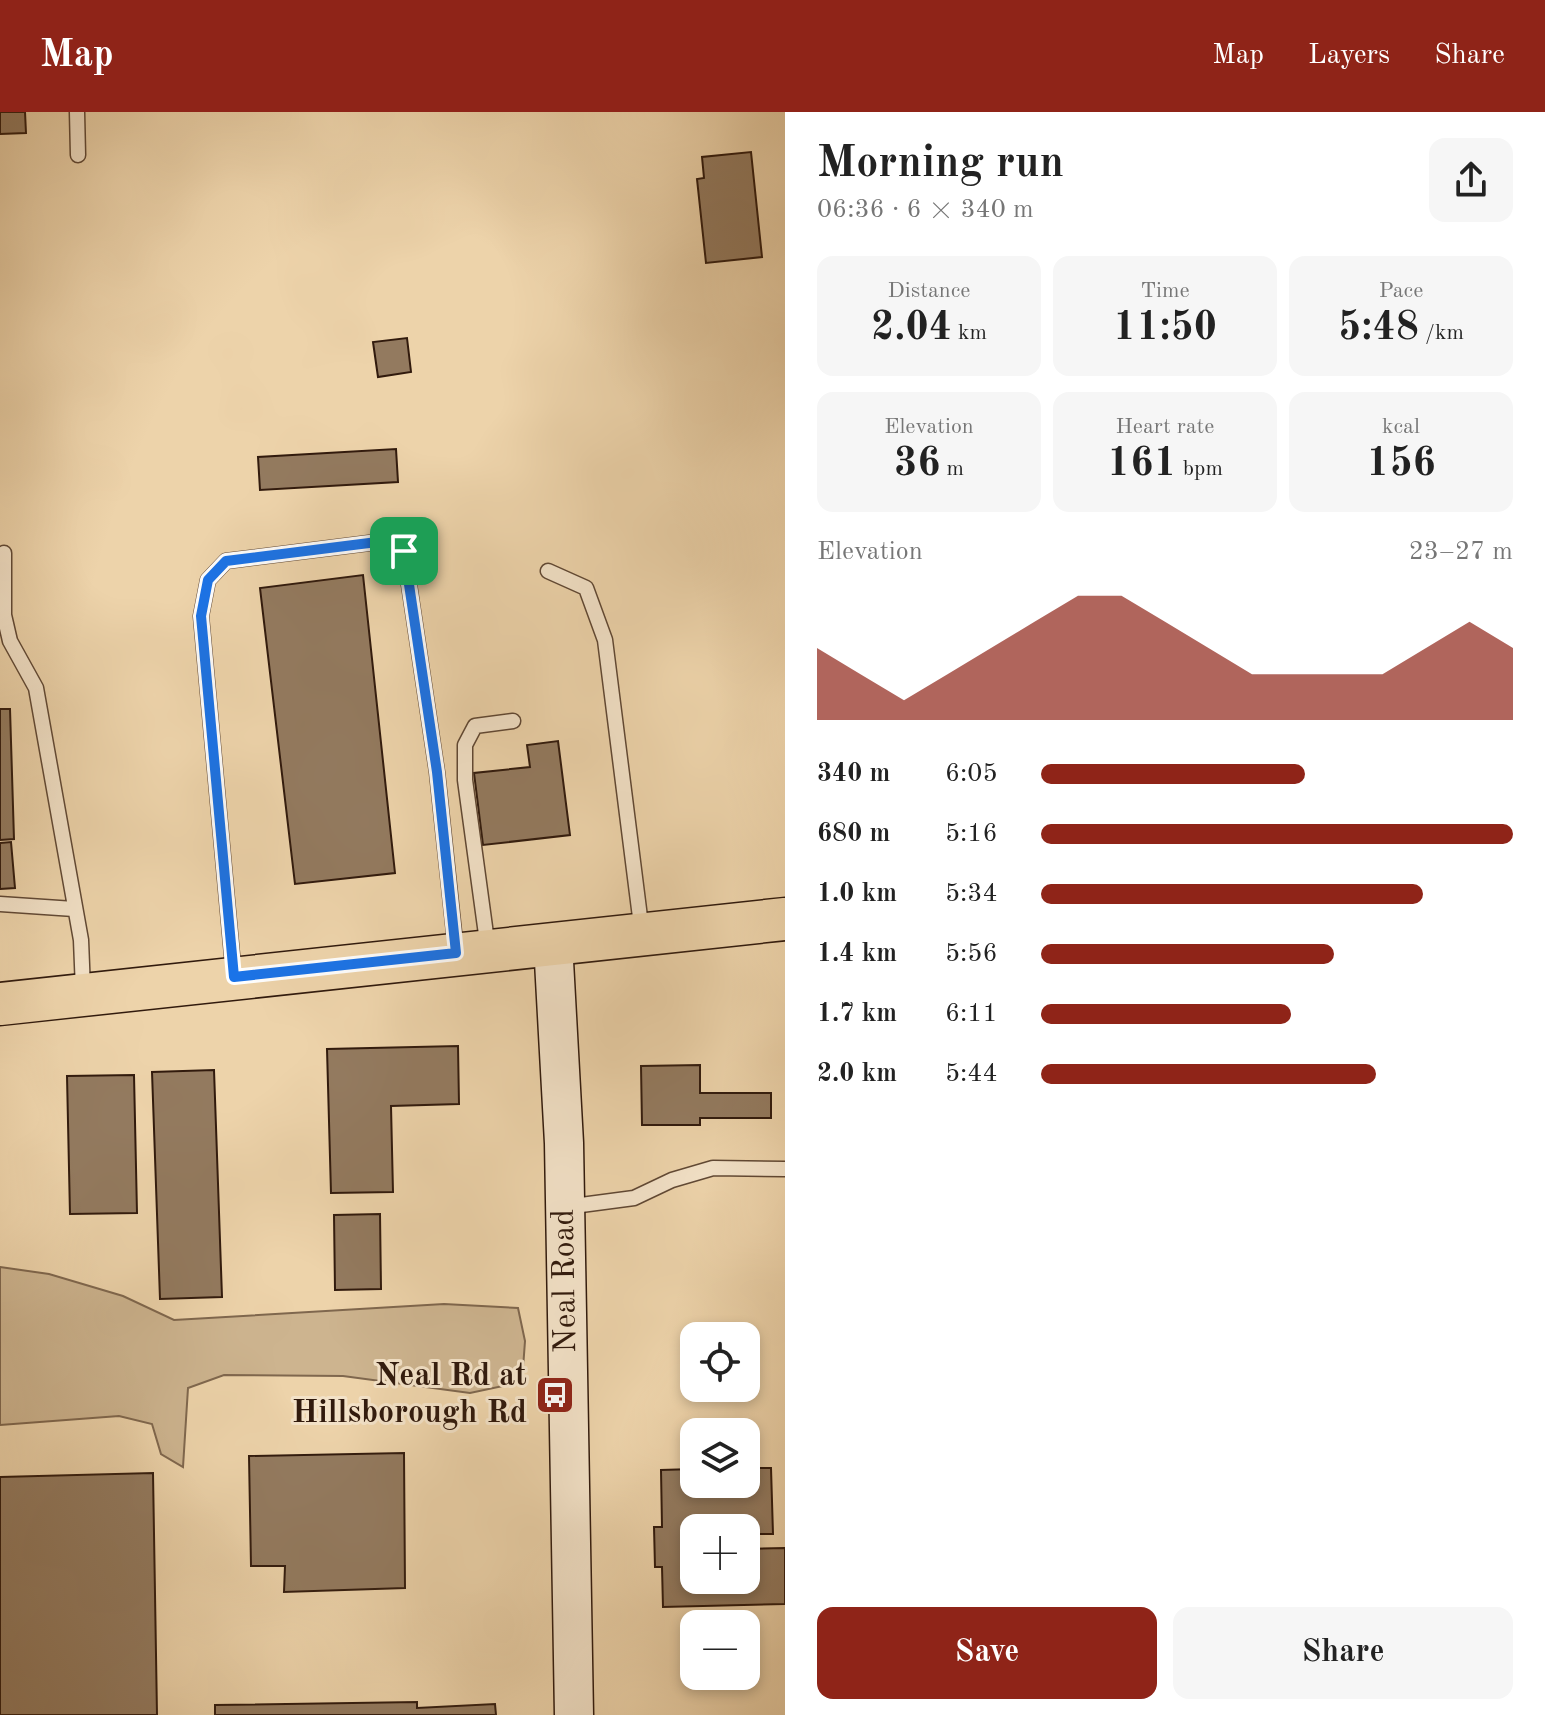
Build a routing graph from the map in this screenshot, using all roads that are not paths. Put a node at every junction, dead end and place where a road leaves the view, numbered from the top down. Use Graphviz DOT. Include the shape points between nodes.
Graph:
graph roads {
  1 [pos="77,112"];
  2 [pos="78,155"];
  3 [pos="4,553"];
  4 [pos="548,571"];
  5 [pos="513,721"];
  6 [pos="0,904"];
  7 [pos="74,909"];
  8 [pos="785,919"];
  9 [pos="642,933"];
  10 [pos="553,943"];
  11 [pos="472,952"];
  12 [pos="234,977"];
  13 [pos="83,995"];
  14 [pos="0,1004"];
  15 [pos="785,1169"];
  16 [pos="565,1207"];
  17 [pos="574,1715"];
  1 -- 2 [label="lane"];
  3 -- 7 [label="lane" via="4,615 10,641 36,688"];
  4 -- 9 [label="lane" via="586,588 605,640"];
  5 -- 11 [label="lane" via="475,726 465,745"];
  6 -- 7 [label="lane"];
  7 -- 13 [label="lane"];
  8 -- 9 [label="main road"];
  9 -- 10 [label="main road"];
  10 -- 11 [label="main road"];
  10 -- 16 [label="street, Neal Road"];
  11 -- 12 [label="main road"];
  11 -- 12 [label="lane" via="437,772 404,551 385,541 226,561 208,580 201,616"];
  12 -- 13 [label="main road"];
  13 -- 14 [label="main road"];
  15 -- 16 [label="lane" via="713,1168 634,1198"];
  16 -- 17 [label="street, Neal Road"];
}
